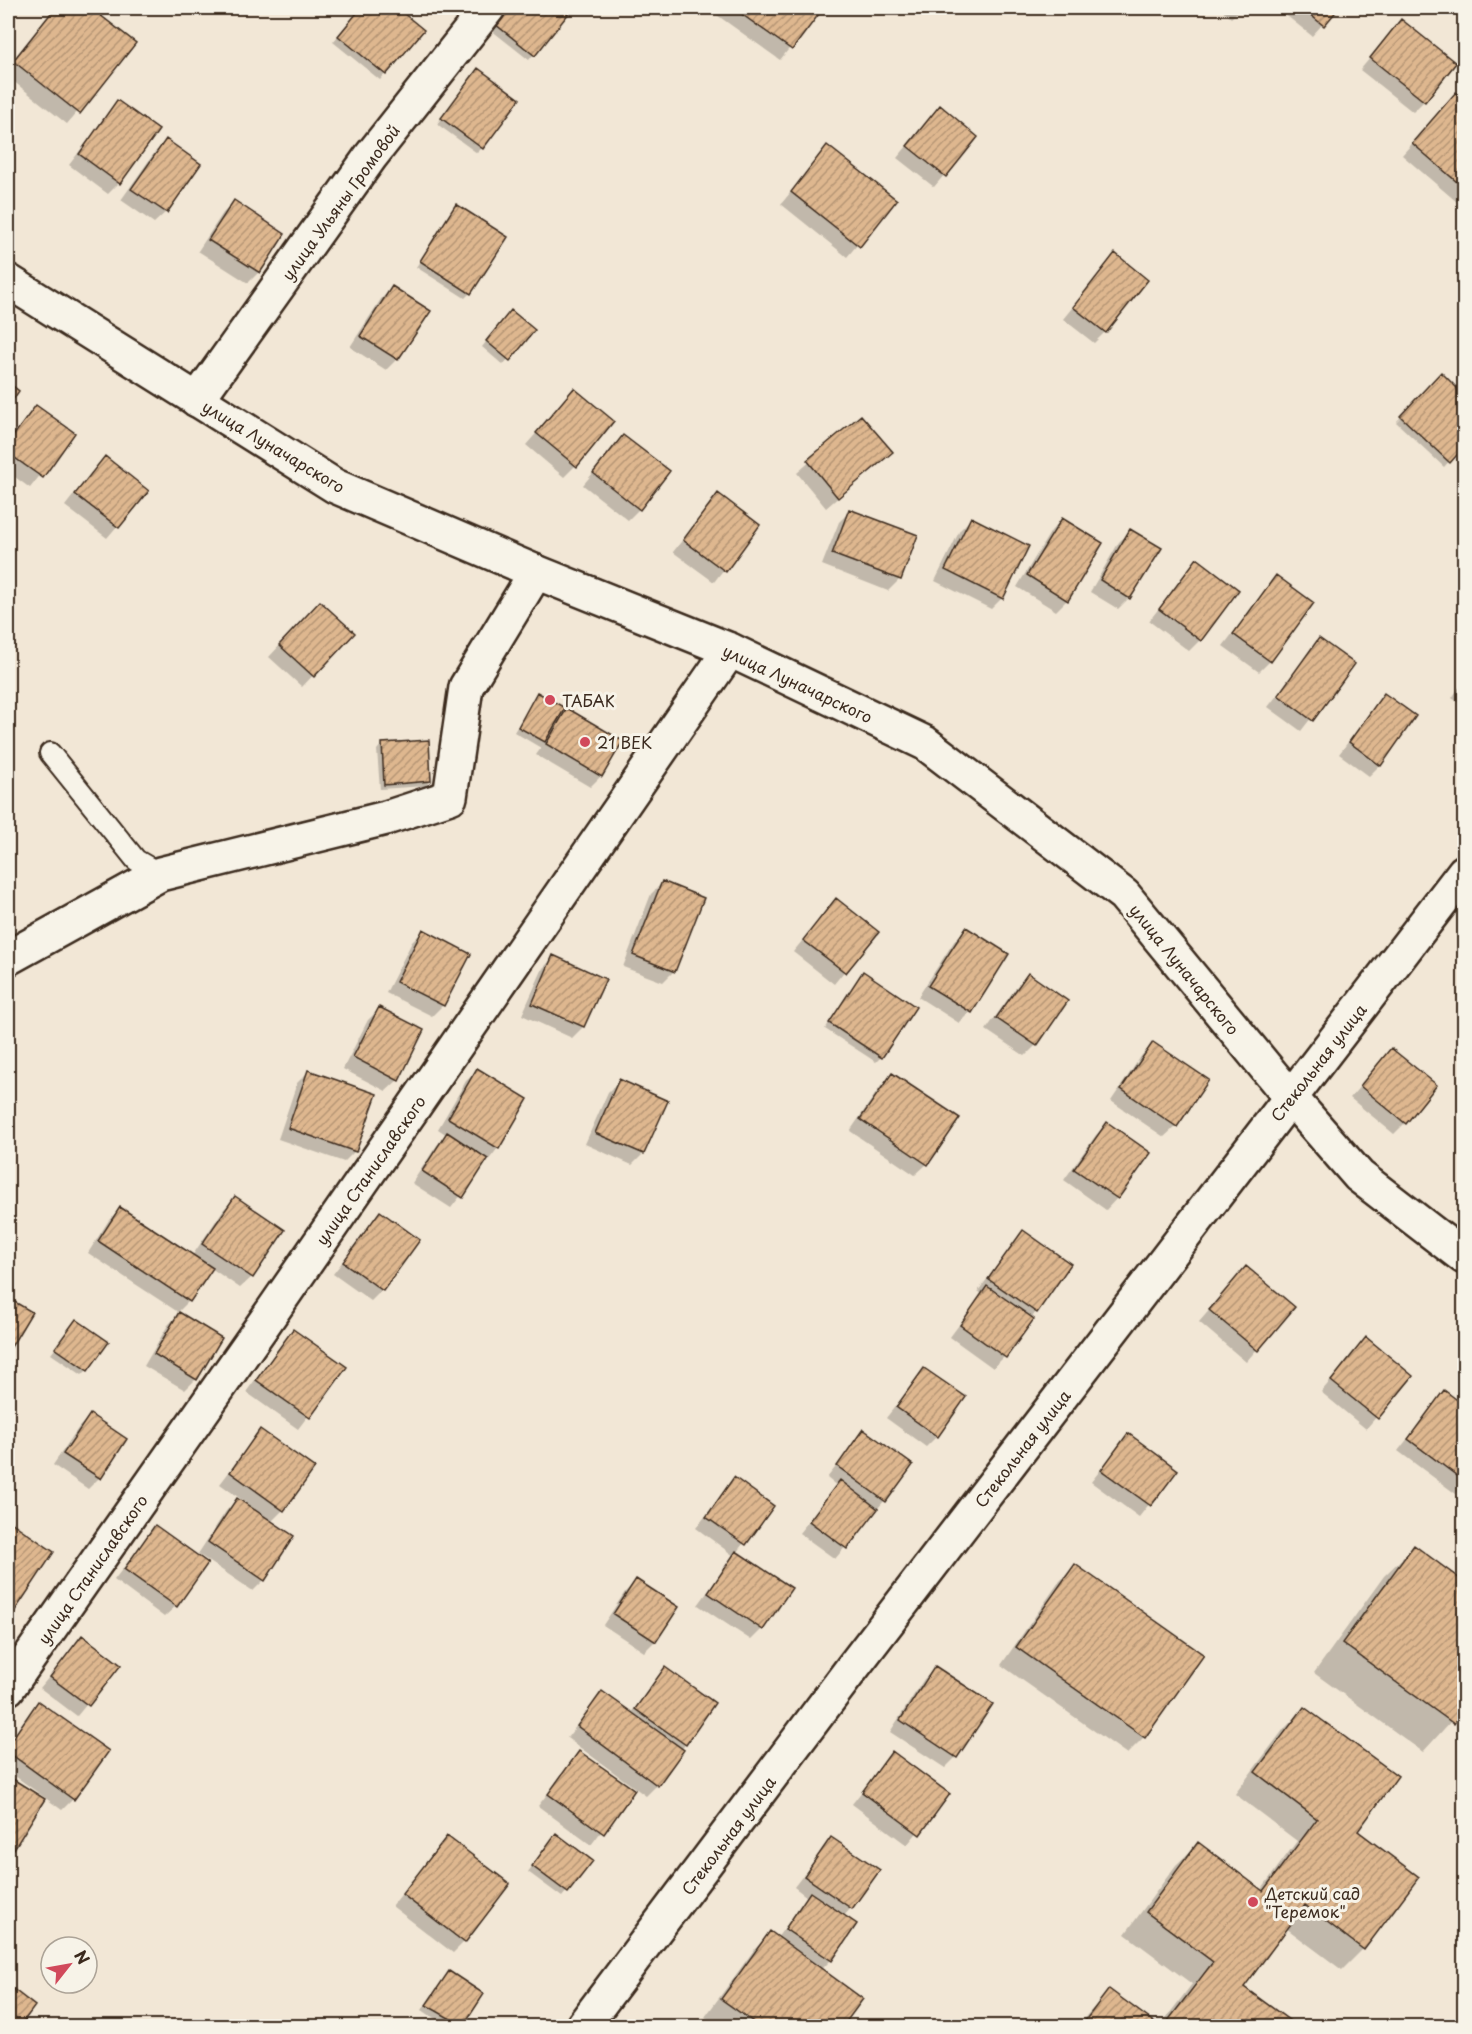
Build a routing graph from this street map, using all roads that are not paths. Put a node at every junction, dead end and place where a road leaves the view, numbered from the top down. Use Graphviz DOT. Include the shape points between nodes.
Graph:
graph roads {
  1 [pos="488,8"];
  2 [pos="8,281"];
  3 [pos="197,400"];
  4 [pos="536,572"];
  5 [pos="730,650"];
  6 [pos="50,753"];
  7 [pos="1464,872"];
  8 [pos="160,874"];
  9 [pos="8,958"];
  10 [pos="1291,1098"];
  11 [pos="1464,1257"];
  12 [pos="8,1688"];
  13 [pos="584,2026"];
  1 -- 3 [label="street, улица Ульяны Громовой" via="371,156"];
  2 -- 3 [label="street, улица Луначарского"];
  3 -- 4 [label="street, улица Луначарского" via="335,486"];
  4 -- 5 [label="street, улица Луначарского"];
  4 -- 8 [label="street" via="466,687 450,797 386,818"];
  5 -- 10 [label="street, улица Луначарского" via="925,743 1124,895"];
  5 -- 12 [label="street, улица Станиславского"];
  6 -- 8 [label="lane" via="136,860"];
  7 -- 10 [label="street, Стекольная улица"];
  8 -- 9 [label="street"];
  10 -- 11 [label="street, улица Луначарского" via="1359,1176"];
  10 -- 13 [label="street, Стекольная улица" via="860,1658"];
}
